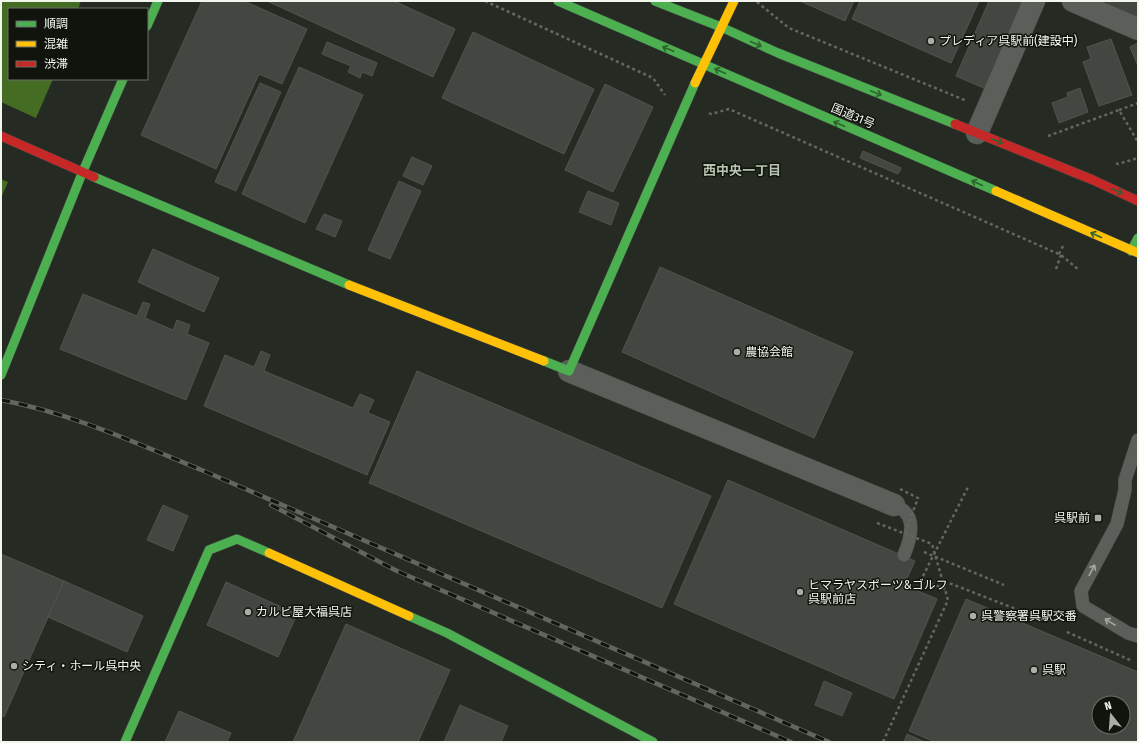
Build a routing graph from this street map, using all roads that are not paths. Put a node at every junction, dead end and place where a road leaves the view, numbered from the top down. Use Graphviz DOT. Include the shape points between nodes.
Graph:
graph roads {
  1 [pos="158,1"];
  2 [pos="558,1"];
  3 [pos="655,1"];
  4 [pos="734,1"];
  5 [pos="1034,1"];
  6 [pos="1073,1"];
  7 [pos="148,24"];
  8 [pos="720,27"];
  9 [pos="1138,29"];
  10 [pos="704,64"];
  11 [pos="123,80"];
  12 [pos="977,133"];
  13 [pos="1,136"];
  14 [pos="83,171"];
  15 [pos="1138,201"];
  16 [pos="1138,238"];
  17 [pos="1135,252"];
  18 [pos="1138,262"];
  19 [pos="569,371"];
  20 [pos="1,375"];
  21 [pos="1138,440"];
  22 [pos="897,497"];
  23 [pos="904,555"];
  24 [pos="1138,636"];
  25 [pos="125,742"];
  26 [pos="653,742"];
  1 -- 7 [label="main road"];
  10 -- 2 [label="main road, 国道31号, one-way"];
  3 -- 8 [label="main road"];
  4 -- 8 [label="main road"];
  5 -- 12 [label="street"];
  6 -- 9 [label="street"];
  8 -- 10 [label="main road"];
  8 -- 12 [label="main road, one-way"];
  17 -- 10 [label="main road, 国道31号, one-way"];
  10 -- 19 [label="main road"];
  11 -- 14 [label="main road"];
  12 -- 15 [label="main road, one-way"];
  13 -- 14 [label="main road"];
  14 -- 19 [label="main road" via="359,289"];
  14 -- 20 [label="main road"];
  16 -- 17 [label="main road"];
  17 -- 18 [label="lane"];
  19 -- 22 [label="street"];
  24 -- 21 [label="lane, one-way" via="1128,633 1082,606 1081,591 1117,524 1126,490 1125,480"];
  22 -- 23 [label="lane" via="906,512 911,528"];
  25 -- 26 [label="main road" via="209,550 237,538 447,633"];
}
